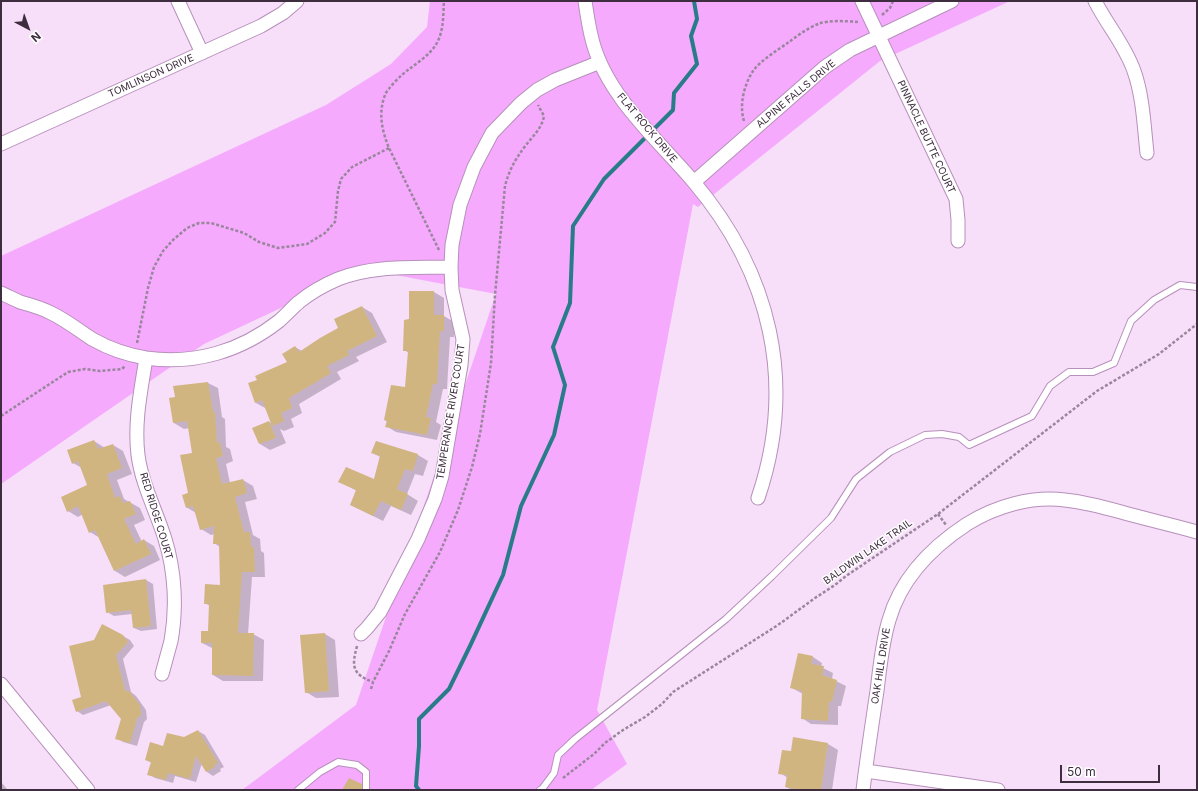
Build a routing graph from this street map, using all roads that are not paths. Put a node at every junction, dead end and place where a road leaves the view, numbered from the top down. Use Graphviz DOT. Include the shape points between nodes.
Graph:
graph roads {
  1 [pos="178,1"];
  2 [pos="297,1"];
  3 [pos="585,1"];
  4 [pos="862,1"];
  5 [pos="952,1"];
  6 [pos="1095,1"];
  7 [pos="878,36"];
  8 [pos="202,53"];
  9 [pos="600,62"];
  10 [pos="1,144"];
  11 [pos="1147,153"];
  12 [pos="694,182"];
  13 [pos="958,241"];
  14 [pos="451,267"];
  15 [pos="1197,287"];
  16 [pos="1,293"];
  17 [pos="140,357"];
  18 [pos="758,498"];
  19 [pos="1197,532"];
  20 [pos="361,634"];
  21 [pos="162,674"];
  22 [pos="1,684"];
  23 [pos="866,771"];
  24 [pos="88,790"];
  25 [pos="298,790"];
  26 [pos="366,790"];
  27 [pos="540,790"];
  28 [pos="863,790"];
  29 [pos="998,790"];
  1 -- 8 [label="street"];
  2 -- 8 [label="street, TOMLINSON DRIVE" via="273,20"];
  3 -- 9 [label="street, FLAT ROCK DRIVE" via="593,43"];
  4 -- 7 [label="street, PINNACLE BUTTE COURT"];
  5 -- 7 [label="street, ALPINE FALLS DRIVE"];
  6 -- 11 [label="street" via="1103,18 1126,51 1134,71 1139,89"];
  7 -- 12 [label="street, ALPINE FALLS DRIVE" via="850,50 825,67"];
  7 -- 13 [label="street, PINNACLE BUTTE COURT" via="956,199"];
  8 -- 10 [label="street, TOMLINSON DRIVE"];
  9 -- 12 [label="street, FLAT ROCK DRIVE" via="620,96 643,126"];
  9 -- 14 [label="street, TEMPERANCE RIVER COURT" via="555,80 532,94 492,133 474,167 460,205 452,245"];
  12 -- 18 [label="street, FLAT ROCK DRIVE" via="734,238 748,265 769,325 775,362 775,426 770,457"];
  14 -- 17 [label="street" via="360,272 337,279 316,290 280,320 240,346 194,359"];
  14 -- 20 [label="street, TEMPERANCE RIVER COURT" via="452,290 463,339 442,476 418,539 380,612"];
  15 -- 27 [label="lane" via="1180,285 1154,300 1131,321 1114,363 1093,372 1069,372 1050,386 1032,416 969,445 959,437 925,435 890,452 856,479 831,518 726,619 558,755 554,772"];
  16 -- 17 [label="street" via="49,312 114,349"];
  17 -- 21 [label="street, RED RIDGE COURT" via="138,455 148,495 165,538 174,586 171,641"];
  19 -- 23 [label="street, OAK HILL DRIVE" via="1085,503 1042,499 1017,503 983,514 942,541 908,578 889,619 882,651"];
  22 -- 24 [label="street"];
  23 -- 28 [label="street, OAK HILL DRIVE"];
  23 -- 29 [label="street"];
  25 -- 26 [label="lane" via="320,772 338,762 357,765 366,772"];
}
